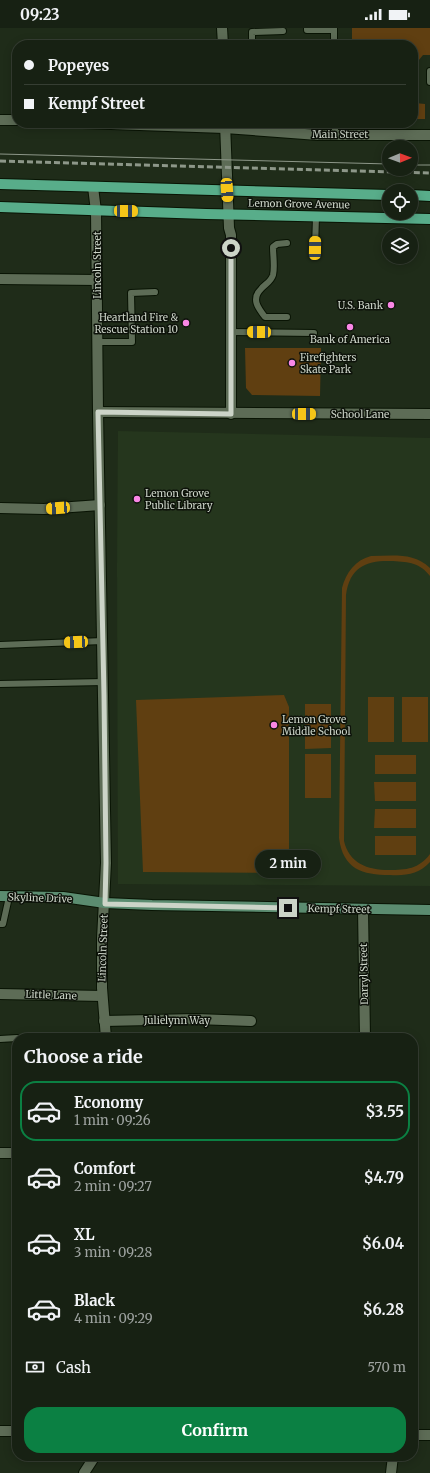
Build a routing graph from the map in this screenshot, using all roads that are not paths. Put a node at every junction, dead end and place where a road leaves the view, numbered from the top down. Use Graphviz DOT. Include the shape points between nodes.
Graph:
graph roads {
  1 [pos="222,28"];
  2 [pos="307,28"];
  3 [pos="334,29"];
  4 [pos="283,31"];
  5 [pos="223,40"];
  6 [pos="252,40"];
  7 [pos="334,40"];
  8 [pos="430,71"];
  9 [pos="430,82"];
  10 [pos="0,120"];
  11 [pos="12,120"];
  12 [pos="225,128"];
  13 [pos="246,128"];
  14 [pos="335,128"];
  15 [pos="335,135"];
  16 [pos="430,135"];
  17 [pos="0,184"];
  18 [pos="93,187"];
  19 [pos="227,190"];
  20 [pos="382,195"];
  21 [pos="418,195"];
  22 [pos="430,196"];
  23 [pos="0,207"];
  24 [pos="96,211"];
  25 [pos="229,214"];
  26 [pos="316,217"];
  27 [pos="430,219"];
  28 [pos="287,243"];
  29 [pos="315,248"];
  30 [pos="0,279"];
  31 [pos="96,280"];
  32 [pos="155,292"];
  33 [pos="287,317"];
  34 [pos="231,332"];
  35 [pos="314,333"];
  36 [pos="98,342"];
  37 [pos="98,412"];
  38 [pos="231,414"];
  39 [pos="430,414"];
  40 [pos="100,505"];
  41 [pos="0,508"];
  42 [pos="103,641"];
  43 [pos="0,645"];
  44 [pos="104,682"];
  45 [pos="0,684"];
  46 [pos="5,896"];
  47 [pos="105,904"];
  48 [pos="363,909"];
  49 [pos="430,910"];
  50 [pos="0,924"];
  51 [pos="0,994"];
  52 [pos="102,996"];
  53 [pos="104,1021"];
  54 [pos="251,1021"];
  55 [pos="105,1033"];
  56 [pos="365,1033"];
  57 [pos="12,1038"];
  58 [pos="0,1039"];
  59 [pos="12,1152"];
  60 [pos="0,1153"];
  61 [pos="0,1431"];
  62 [pos="12,1431"];
  63 [pos="418,1435"];
  64 [pos="430,1435"];
  65 [pos="92,1461"];
  66 [pos="392,1461"];
  67 [pos="84,1473"];
  68 [pos="391,1473"];
  1 -- 5 [label="street"];
  2 -- 3 [label="lane"];
  3 -- 7 [label="lane"];
  4 -- 6 [label="lane" via="252,32"];
  8 -- 9 [label="lane"];
  10 -- 11 [label="street"];
  12 -- 19 [label="street"];
  13 -- 15 [label="street, Main Street"];
  14 -- 15 [label="lane"];
  15 -- 16 [label="street, Main Street"];
  17 -- 18 [label="main road, Lemon Grove Avenue"];
  18 -- 19 [label="main road, Lemon Grove Avenue"];
  18 -- 24 [label="street, Lincoln Street"];
  19 -- 20 [label="main road, Lemon Grove Avenue"];
  19 -- 25 [label="street"];
  21 -- 22 [label="main road"];
  23 -- 24 [label="main road, Lemon Grove Avenue"];
  24 -- 25 [label="main road, Lemon Grove Avenue"];
  24 -- 31 [label="street, Lincoln Street"];
  25 -- 26 [label="main road, Lemon Grove Avenue"];
  25 -- 34 [label="street"];
  26 -- 27 [label="main road, Lemon Grove Avenue"];
  26 -- 29 [label="lane"];
  28 -- 33 [label="lane" via="273,247 273,276 260,290 256,301 257,307 265,317"];
  30 -- 31 [label="street"];
  31 -- 36 [label="street, Lincoln Street"];
  32 -- 36 [label="lane" via="131,293 132,342"];
  34 -- 35 [label="lane"];
  34 -- 38 [label="street"];
  36 -- 37 [label="street, Lincoln Street"];
  37 -- 38 [label="street, School Lane"];
  37 -- 40 [label="street, Lincoln Street"];
  38 -- 39 [label="street, School Lane"];
  40 -- 41 [label="street"];
  40 -- 42 [label="street, Lincoln Street"];
  42 -- 43 [label="lane"];
  42 -- 44 [label="street, Lincoln Street"];
  44 -- 45 [label="lane"];
  44 -- 47 [label="street, Lincoln Street"];
  46 -- 47 [label="main road, Skyline Drive" via="63,897"];
  46 -- 50 [label="lane" via="3,924"];
  47 -- 48 [label="main road, Kempf Street"];
  47 -- 52 [label="street, Lincoln Street"];
  48 -- 49 [label="main road, Kempf Street"];
  48 -- 56 [label="street, Darryl Street"];
  51 -- 52 [label="street, Little Lane"];
  52 -- 53 [label="street, Lincoln Street"];
  53 -- 54 [label="street, Julielynn Way"];
  53 -- 55 [label="street, Lincoln Street"];
  57 -- 58 [label="lane"];
  59 -- 60 [label="street"];
  61 -- 62 [label="street"];
  63 -- 64 [label="street"];
  65 -- 67 [label="street"];
  66 -- 68 [label="street"];
}
